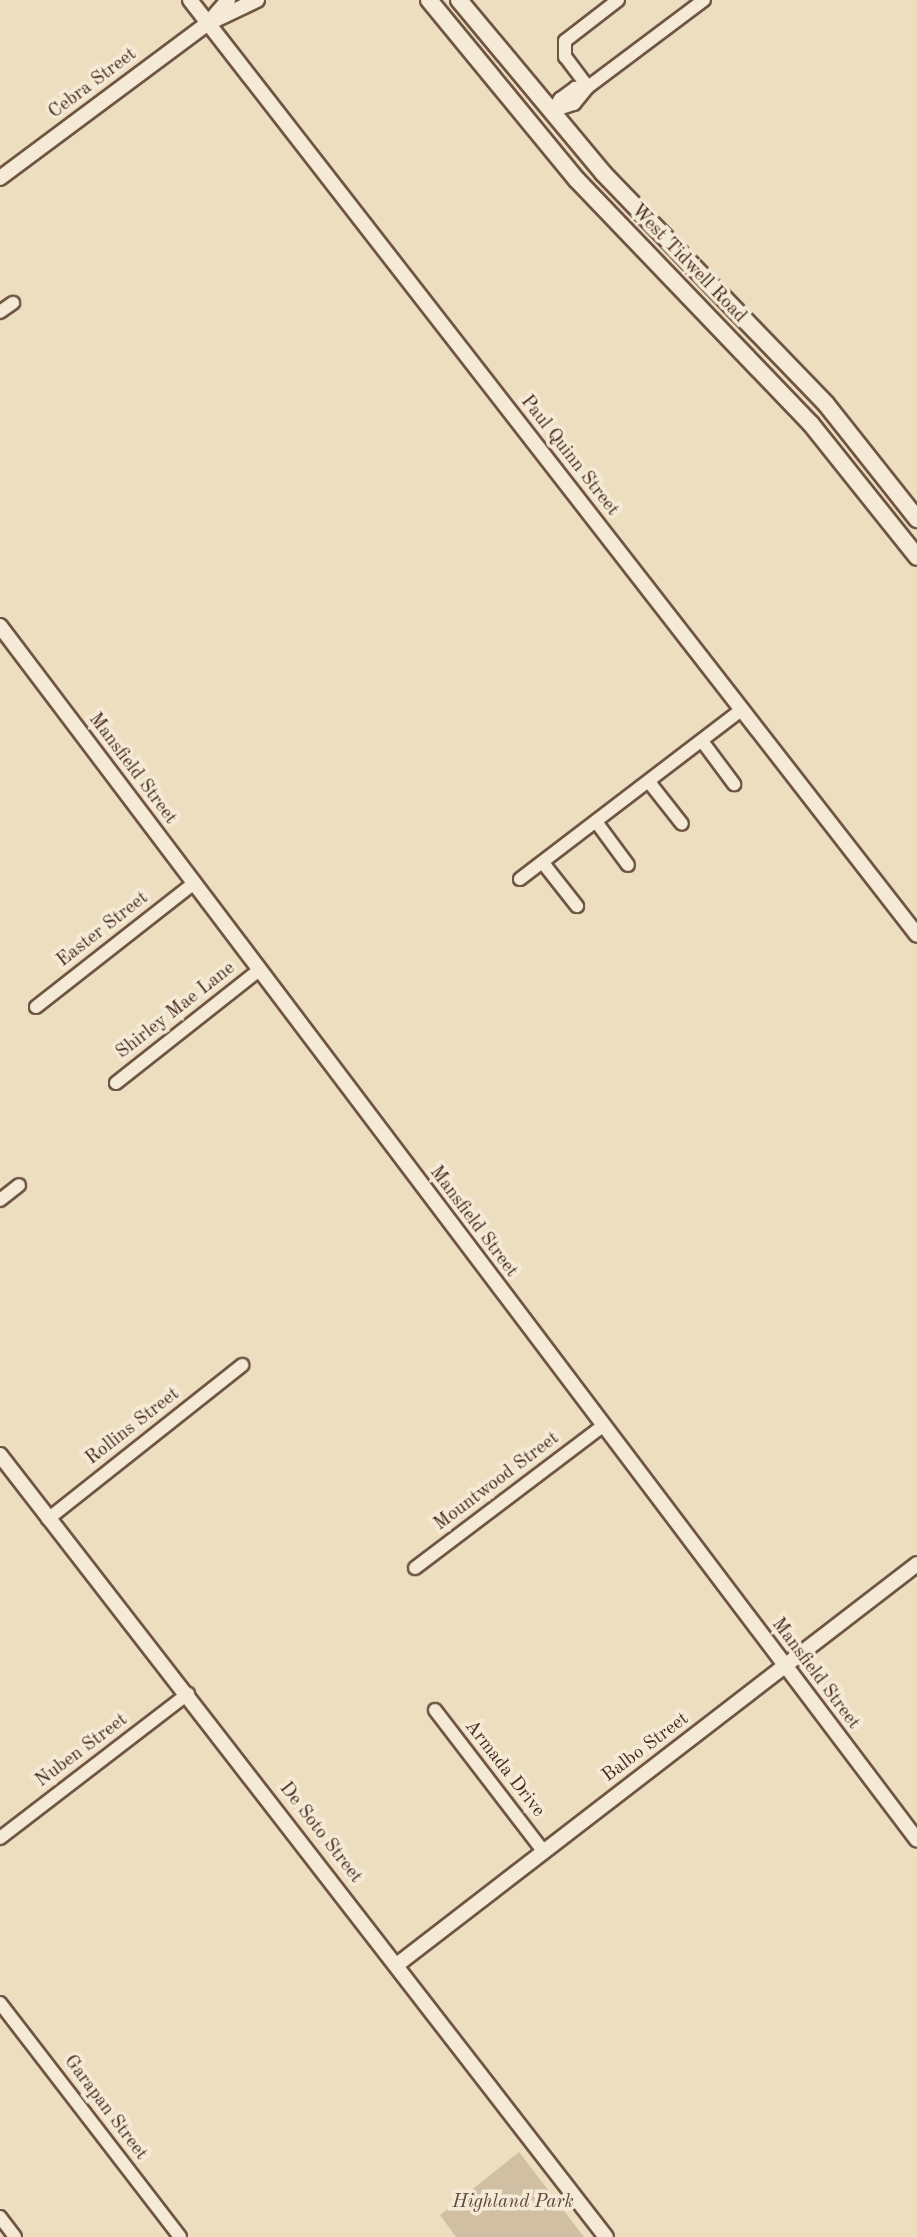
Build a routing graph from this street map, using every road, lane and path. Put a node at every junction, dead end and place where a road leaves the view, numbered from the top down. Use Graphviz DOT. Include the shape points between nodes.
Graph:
graph roads {
  1 [pos="190,0"];
  2 [pos="228,0"];
  3 [pos="257,0"];
  4 [pos="429,0"];
  5 [pos="459,0"];
  6 [pos="618,0"];
  7 [pos="704,0"];
  8 [pos="209,22"];
  9 [pos="493,42"];
  10 [pos="474,57"];
  11 [pos="588,87"];
  12 [pos="553,111"];
  13 [pos="0,178"];
  14 [pos="13,303"];
  15 [pos="0,312"];
  16 [pos="751,326"];
  17 [pos="734,343"];
  18 [pos="870,458"];
  19 [pos="851,472"];
  20 [pos="917,519"];
  21 [pos="917,557"];
  22 [pos="0,626"];
  23 [pos="741,710"];
  24 [pos="702,741"];
  25 [pos="649,782"];
  26 [pos="734,784"];
  27 [pos="597,823"];
  28 [pos="682,824"];
  29 [pos="543,863"];
  30 [pos="628,865"];
  31 [pos="520,879"];
  32 [pos="194,883"];
  33 [pos="577,906"];
  34 [pos="917,935"];
  35 [pos="259,970"];
  36 [pos="36,1007"];
  37 [pos="116,1083"];
  38 [pos="19,1185"];
  39 [pos="0,1200"];
  40 [pos="242,1365"];
  41 [pos="603,1426"];
  42 [pos="0,1455"];
  43 [pos="48,1519"];
  44 [pos="917,1564"];
  45 [pos="415,1568"];
  46 [pos="785,1666"];
  47 [pos="188,1695"];
  48 [pos="435,1710"];
  49 [pos="0,1838"];
  50 [pos="917,1840"];
  51 [pos="543,1851"];
  52 [pos="398,1964"];
  53 [pos="0,2003"];
  54 [pos="0,2217"];
  55 [pos="15,2237"];
  56 [pos="180,2237"];
  57 [pos="606,2237"];
  1 -- 8 [label="street, Paul Quinn Street"];
  2 -- 8 [label="street"];
  3 -- 8 [label="street"];
  4 -- 10 [label="main road, West Tidwell Road"];
  5 -- 9 [label="main road, West Tidwell Road"];
  6 -- 11 [label="street" via="565,41 565,57"];
  7 -- 11 [label="street"];
  8 -- 13 [label="street, Cebra Street"];
  8 -- 23 [label="street, Paul Quinn Street"];
  9 -- 10 [label="main road"];
  9 -- 12 [label="main road, West Tidwell Road"];
  10 -- 17 [label="main road, West Tidwell Road" via="578,180"];
  11 -- 12 [label="street" via="575,88"];
  12 -- 16 [label="main road, West Tidwell Road"];
  14 -- 15 [label="street"];
  16 -- 17 [label="main road"];
  16 -- 18 [label="main road, West Tidwell Road"];
  17 -- 19 [label="main road, West Tidwell Road"];
  18 -- 19 [label="main road"];
  18 -- 20 [label="main road, West Tidwell Road"];
  19 -- 21 [label="main road, West Tidwell Road"];
  22 -- 32 [label="street, Mansfield Street"];
  23 -- 24 [label="street"];
  23 -- 34 [label="street, Paul Quinn Street"];
  24 -- 25 [label="street"];
  24 -- 26 [label="street"];
  25 -- 27 [label="street"];
  25 -- 28 [label="street"];
  27 -- 29 [label="street"];
  27 -- 30 [label="street"];
  29 -- 31 [label="street"];
  29 -- 33 [label="street"];
  32 -- 35 [label="street, Mansfield Street"];
  32 -- 36 [label="street, Easter Street"];
  35 -- 37 [label="street, Shirley Mae Lane"];
  35 -- 41 [label="street, Mansfield Street"];
  38 -- 39 [label="street"];
  40 -- 43 [label="street, Rollins Street"];
  41 -- 45 [label="street, Mountwood Street"];
  41 -- 46 [label="street, Mansfield Street"];
  42 -- 43 [label="street, De Soto Street"];
  43 -- 47 [label="street, De Soto Street"];
  44 -- 46 [label="street, Balbo Street"];
  46 -- 50 [label="street, Mansfield Street"];
  46 -- 51 [label="street, Balbo Street"];
  47 -- 49 [label="street, Nuben Street"];
  47 -- 52 [label="street, De Soto Street"];
  48 -- 51 [label="street, Armada Drive"];
  51 -- 52 [label="street, Balbo Street"];
  52 -- 57 [label="street, De Soto Street"];
  53 -- 56 [label="street, Garapan Street"];
  54 -- 55 [label="street"];
}
